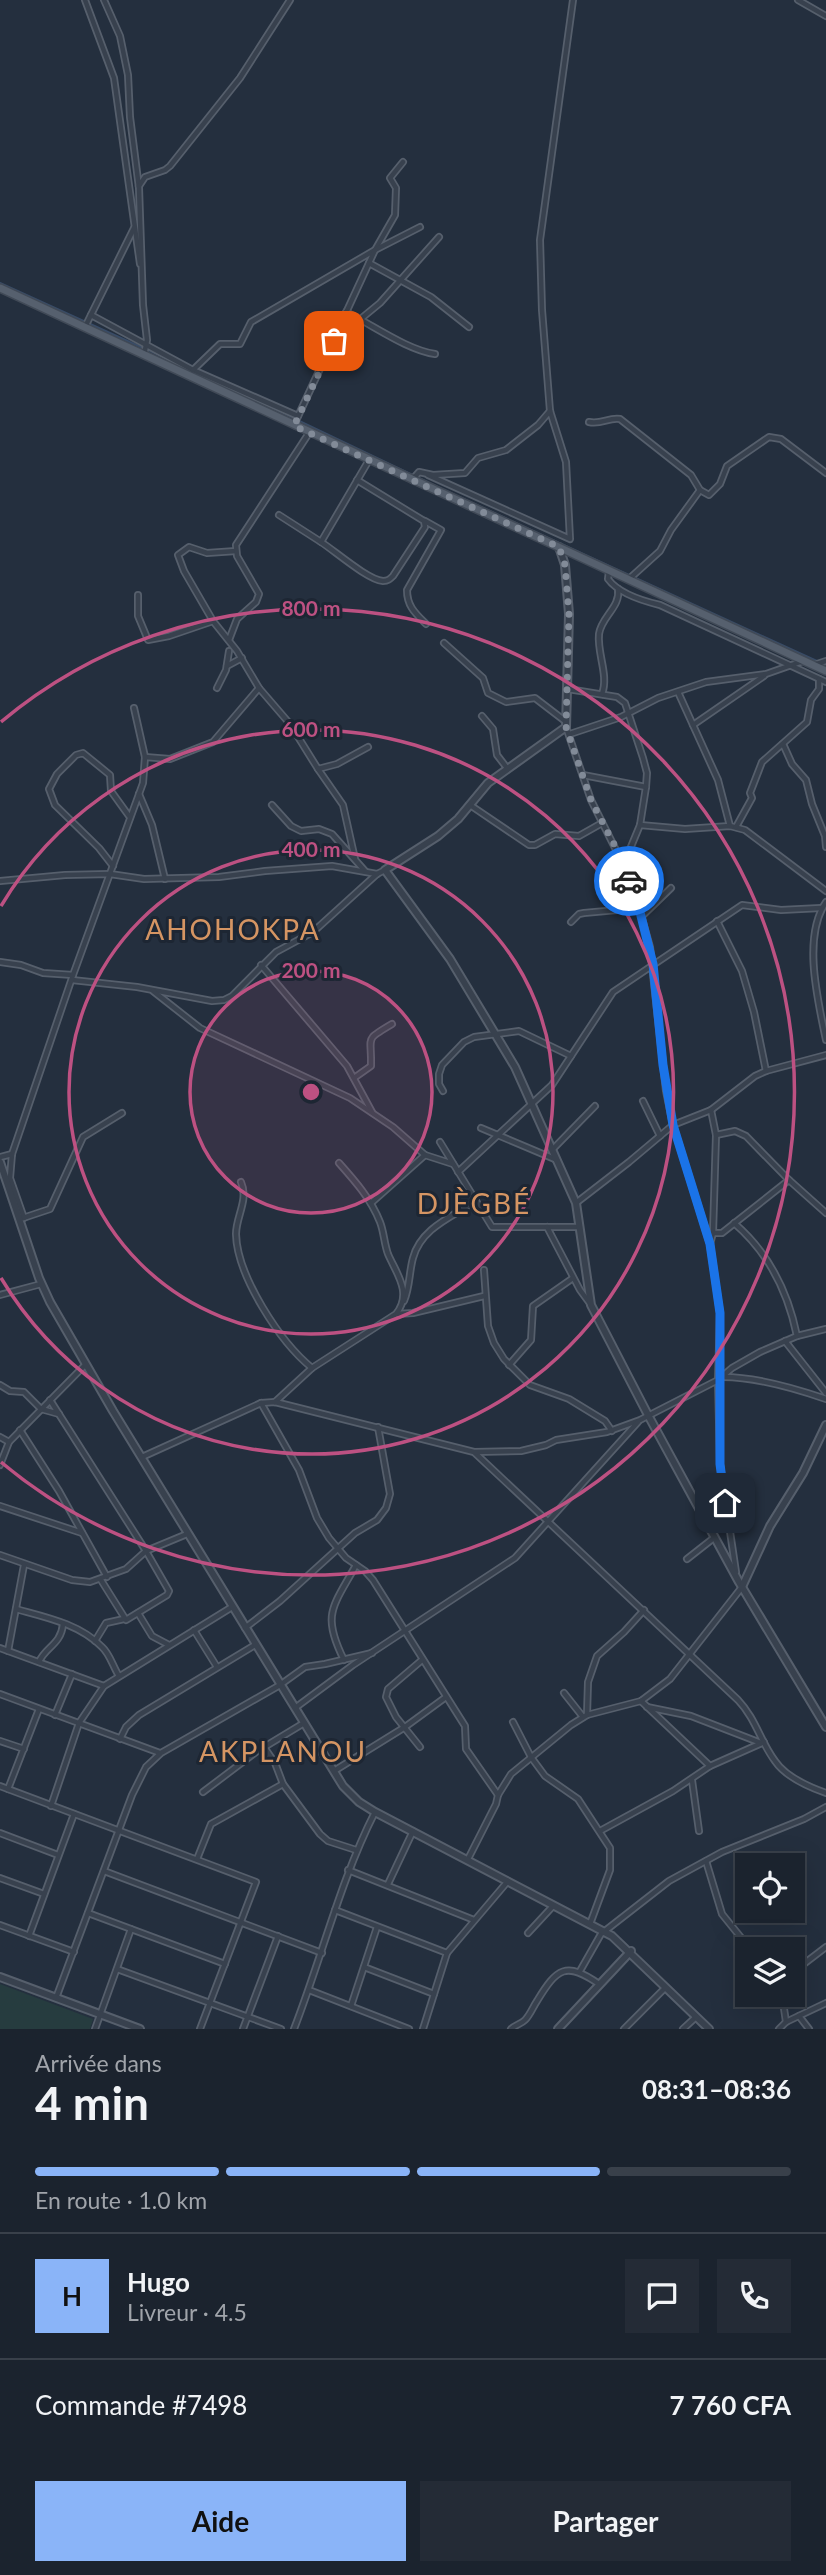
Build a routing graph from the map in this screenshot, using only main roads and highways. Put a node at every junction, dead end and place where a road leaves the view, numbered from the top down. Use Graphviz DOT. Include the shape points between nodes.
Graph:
graph roads {
  1 [pos="0,288"];
  2 [pos="826,671"];
  1 -- 2 [label="main road" via="309,433 631,576"];
}
